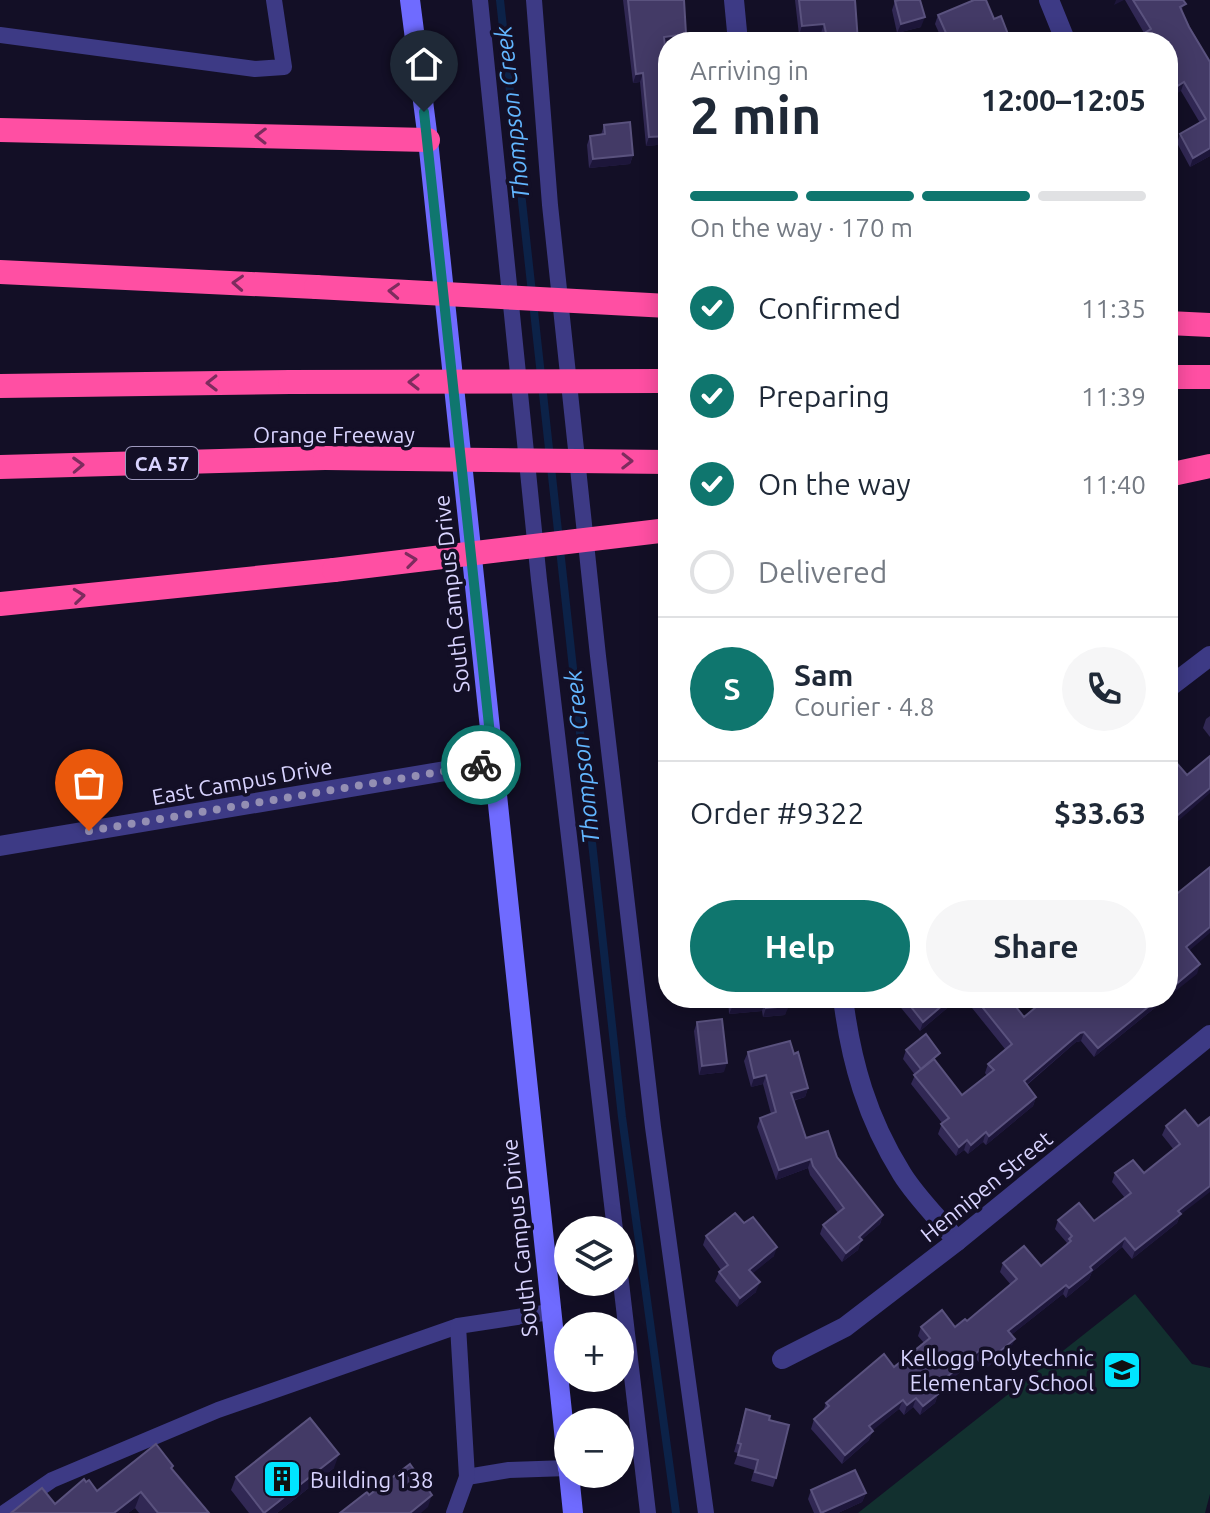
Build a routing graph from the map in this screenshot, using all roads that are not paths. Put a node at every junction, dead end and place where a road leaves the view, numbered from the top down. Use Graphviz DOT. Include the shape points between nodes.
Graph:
graph roads {
  1 [pos="274,0"];
  2 [pos="410,0"];
  3 [pos="480,0"];
  4 [pos="534,0"];
  5 [pos="734,0"];
  6 [pos="1049,0"];
  7 [pos="737,32"];
  8 [pos="1062,32"];
  9 [pos="0,35"];
  10 [pos="0,130"];
  11 [pos="428,140"];
  12 [pos="0,262"];
  13 [pos="0,272"];
  14 [pos="114,276"];
  15 [pos="658,305"];
  16 [pos="1178,323"];
  17 [pos="1210,325"];
  18 [pos="1178,377"];
  19 [pos="1210,377"];
  20 [pos="658,381"];
  21 [pos="0,386"];
  22 [pos="1178,456"];
  23 [pos="1210,456"];
  24 [pos="658,462"];
  25 [pos="1210,466"];
  26 [pos="0,467"];
  27 [pos="1178,473"];
  28 [pos="658,531"];
  29 [pos="1,604"];
  30 [pos="1210,656"];
  31 [pos="1178,680"];
  32 [pos="493,763"];
  33 [pos="0,846"];
  34 [pos="844,1008"];
  35 [pos="1210,1035"];
  36 [pos="613,1216"];
  37 [pos="957,1241"];
  38 [pos="623,1296"];
  39 [pos="550,1312"];
  40 [pos="458,1326"];
  41 [pos="782,1359"];
  42 [pos="561,1408"];
  43 [pos="554,1471"];
  44 [pos="467,1477"];
  45 [pos="570,1488"];
  46 [pos="4,1513"];
  47 [pos="454,1513"];
  48 [pos="573,1513"];
  49 [pos="648,1513"];
  50 [pos="706,1513"];
  1 -- 9 [label="lane" via="284,67 255,69"];
  2 -- 11 [label="street, South Campus Drive"];
  3 -- 36 [label="lane" via="539,580"];
  4 -- 50 [label="lane" via="596,640 653,1127"];
  5 -- 7 [label="street"];
  6 -- 8 [label="street"];
  11 -- 10 [label="highway, one-way"];
  11 -- 32 [label="street, South Campus Drive"];
  12 -- 14 [label="highway"];
  13 -- 14 [label="highway"];
  15 -- 14 [label="highway, one-way, bridge"];
  16 -- 17 [label="highway"];
  18 -- 19 [label="highway"];
  20 -- 21 [label="highway, one-way, bridge"];
  22 -- 23 [label="highway"];
  26 -- 24 [label="highway, Orange Freeway / CA 57, one-way, bridge" via="325,458"];
  25 -- 27 [label="highway"];
  29 -- 28 [label="highway, one-way, bridge"];
  30 -- 31 [label="street"];
  32 -- 33 [label="street, East Campus Drive"];
  32 -- 39 [label="street, South Campus Drive"];
  34 -- 37 [label="street" via="850,1049 871,1117 903,1175"];
  35 -- 37 [label="street, Hennipen Street"];
  37 -- 41 [label="street, Hennipen Street" via="845,1327"];
  38 -- 49 [label="lane"];
  39 -- 40 [label="lane"];
  39 -- 42 [label="street, South Campus Drive"];
  40 -- 44 [label="lane"];
  40 -- 46 [label="lane" via="218,1410 52,1480"];
  43 -- 44 [label="lane"];
  44 -- 47 [label="lane"];
  45 -- 48 [label="street, South Campus Drive"];
}
